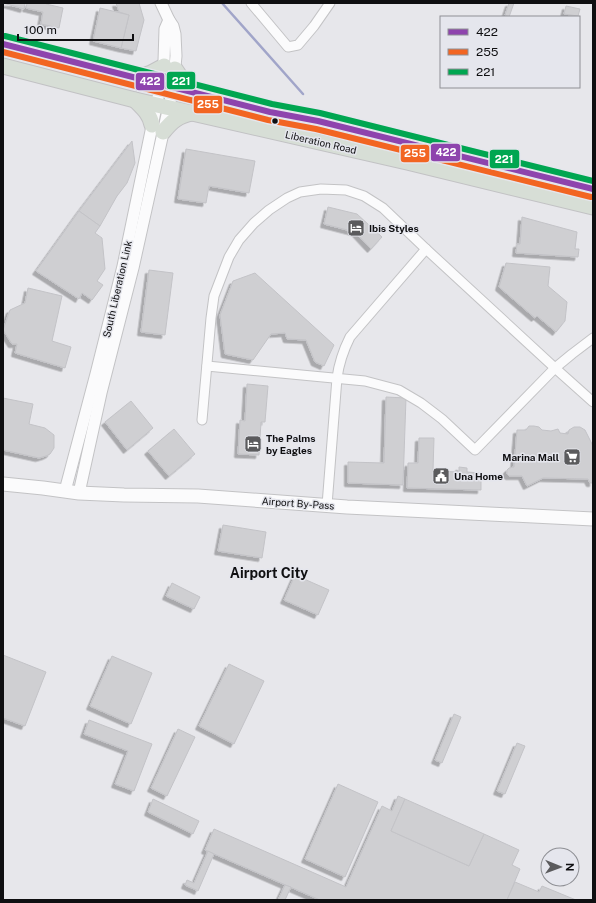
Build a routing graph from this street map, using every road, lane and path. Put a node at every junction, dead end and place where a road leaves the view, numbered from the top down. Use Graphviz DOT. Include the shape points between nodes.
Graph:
graph roads {
  1 [pos="161,3"];
  2 [pos="251,3"];
  3 [pos="330,3"];
  4 [pos="3,44"];
  5 [pos="3,66"];
  6 [pos="170,68"];
  7 [pos="30,73"];
  8 [pos="137,78"];
  9 [pos="196,94"];
  10 [pos="165,96"];
  11 [pos="135,100"];
  12 [pos="192,112"];
  13 [pos="270,112"];
  14 [pos="158,128"];
  15 [pos="593,189"];
  16 [pos="593,207"];
  17 [pos="426,249"];
  18 [pos="593,338"];
  19 [pos="207,366"];
  20 [pos="555,368"];
  21 [pos="337,378"];
  22 [pos="593,402"];
  23 [pos="202,420"];
  24 [pos="3,484"];
  25 [pos="65,491"];
  26 [pos="79,493"];
  27 [pos="327,505"];
  28 [pos="593,519"];
  1 -- 6 [label="street, South Liberation Link" via="175,34"];
  2 -- 3 [label="street" via="288,47 298,45"];
  4 -- 8 [label="highway, Liberation Road"];
  5 -- 7 [label="highway, Liberation Road"];
  6 -- 8 [label="highway"];
  6 -- 9 [label="highway"];
  6 -- 10 [label="street, South Liberation Link"];
  7 -- 10 [label="highway" via="47,71"];
  7 -- 11 [label="highway, Liberation Road"];
  8 -- 10 [label="highway, Liberation Road"];
  9 -- 10 [label="highway, Liberation Road"];
  9 -- 13 [label="highway, Liberation Road"];
  10 -- 11 [label="highway, Liberation Road"];
  10 -- 12 [label="highway, Liberation Road"];
  10 -- 13 [label="highway" via="256,114"];
  10 -- 14 [label="street, South Liberation Link"];
  11 -- 14 [label="highway"];
  12 -- 14 [label="highway"];
  12 -- 16 [label="highway, Liberation Road"];
  13 -- 15 [label="highway, Liberation Road" via="318,121"];
  14 -- 25 [label="street, South Liberation Link"];
  14 -- 26 [label="street, South Liberation Link" via="133,268"];
  17 -- 19 [label="street" via="383,208 364,196 346,190 321,189 300,192 287,198 254,223 239,240 229,257 214,296"];
  17 -- 20 [label="street"];
  17 -- 21 [label="street" via="350,338 341,357"];
  18 -- 20 [label="street"];
  19 -- 21 [label="street"];
  19 -- 23 [label="street"];
  20 -- 21 [label="street" via="475,450 442,419 399,390 365,381"];
  20 -- 22 [label="street"];
  21 -- 27 [label="street"];
  24 -- 25 [label="main road, Airport By-Pass"];
  25 -- 26 [label="main road, Airport By-Pass"];
  26 -- 27 [label="main road, Airport By-Pass" via="198,496"];
  27 -- 28 [label="main road, Airport By-Pass"];
}
